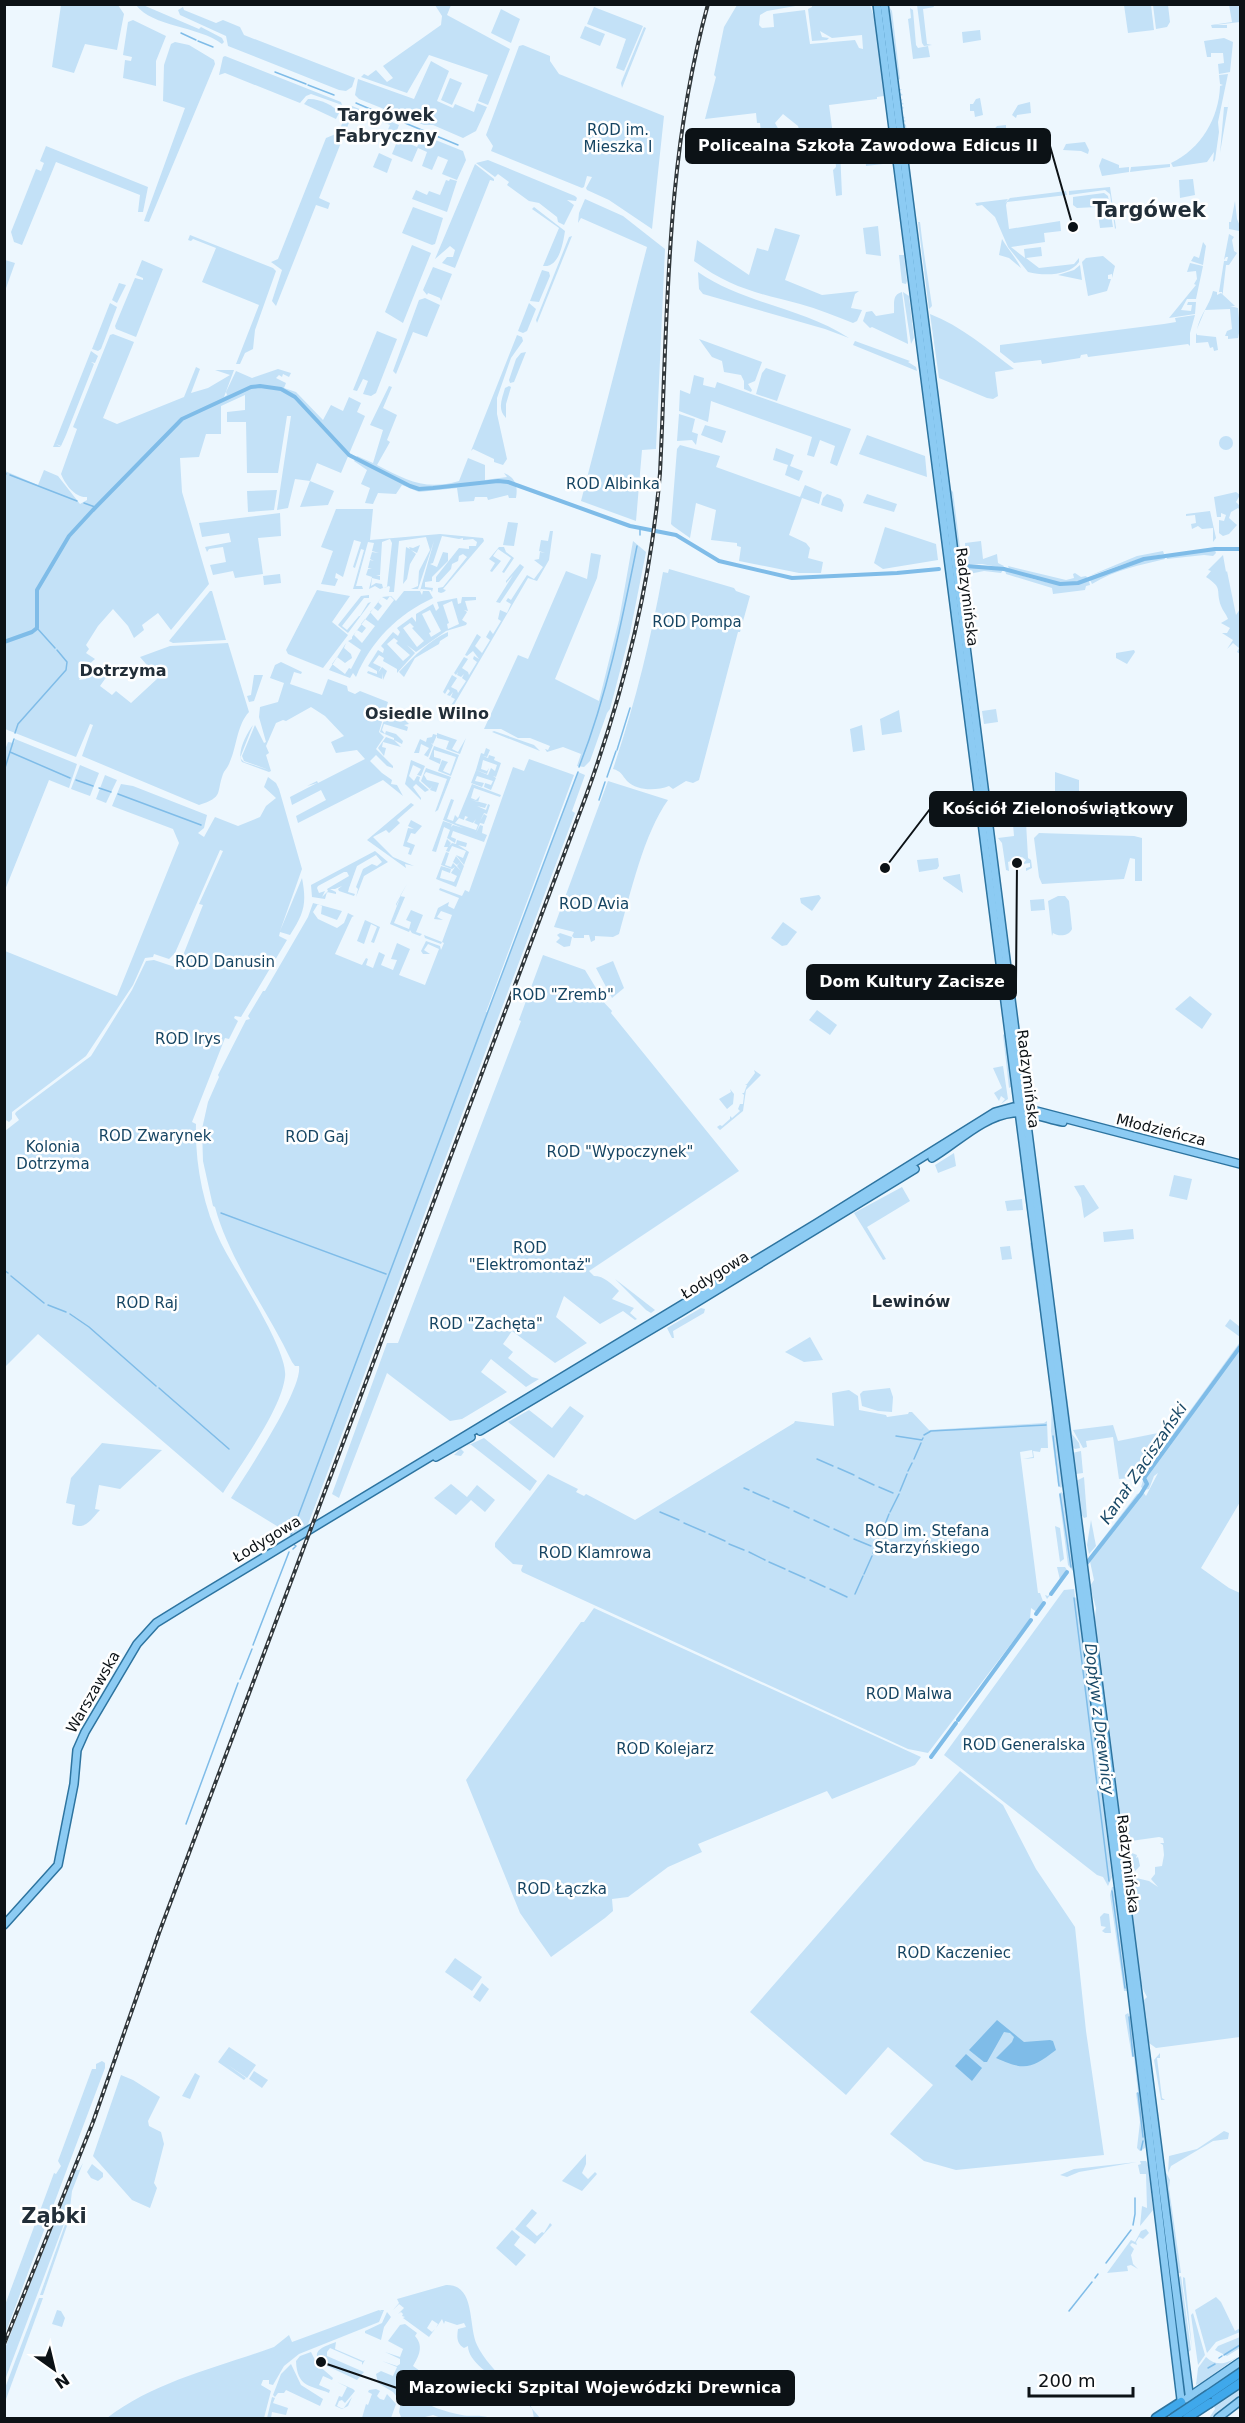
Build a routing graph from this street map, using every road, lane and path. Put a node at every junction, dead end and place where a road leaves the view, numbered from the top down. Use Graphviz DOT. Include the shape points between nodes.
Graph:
graph roads {
  1 [pos="877,4"];
  2 [pos="884,4"];
  3 [pos="882,16"];
  4 [pos="1022,1110"];
  5 [pos="1240,1164"];
  6 [pos="892,1180"];
  7 [pos="626,1339"];
  8 [pos="619,1349"];
  9 [pos="417,1464"];
  10 [pos="137,1644"];
  11 [pos="4,1925"];
  12 [pos="1240,2362"];
  13 [pos="1240,2373"];
  14 [pos="1186,2379"];
  15 [pos="1212,2381"];
  16 [pos="1240,2383"];
  17 [pos="1189,2396"];
  18 [pos="1209,2399"];
  19 [pos="1240,2401"];
  20 [pos="1181,2402"];
  21 [pos="1156,2418"];
  22 [pos="1173,2418"];
  23 [pos="1187,2418"];
  24 [pos="1218,2418"];
  1 -- 3 [label="main road, Radzymińska"];
  2 -- 3 [label="main road, Radzymińska"];
  3 -- 4 [label="main road, Radzymińska" via="917,329"];
  4 -- 5 [label="main road, Młodzieńcza"];
  4 -- 6 [label="main road, Łodygowa" via="988,1121"];
  4 -- 14 [label="main road, Radzymińska"];
  4 -- 20 [label="main road, Radzymińska"];
  6 -- 7 [label="main road, Łodygowa"];
  6 -- 8 [label="main road, Łodygowa"];
  7 -- 8 [label="main road"];
  7 -- 9 [label="main road, Łodygowa"];
  8 -- 9 [label="main road, Łodygowa" via="455,1447"];
  9 -- 10 [label="main road, Łodygowa" via="165,1617"];
  10 -- 11 [label="main road, Warszawska" via="85,1732 76,1755 58,1865"];
  12 -- 15 [label="main road"];
  13 -- 18 [label="highway"];
  14 -- 15 [label="main road" via="1196,2386"];
  14 -- 17 [label="main road, Radzymińska"];
  15 -- 17 [label="main road"];
  16 -- 18 [label="highway"];
  17 -- 20 [label="main road"];
  17 -- 23 [label="main road, Radzymińska"];
  18 -- 22 [label="highway, bridge"];
  18 -- 23 [label="highway, bridge"];
  19 -- 24 [label="main road"];
  20 -- 21 [label="highway"];
  20 -- 23 [label="main road, Radzymińska"];
}
